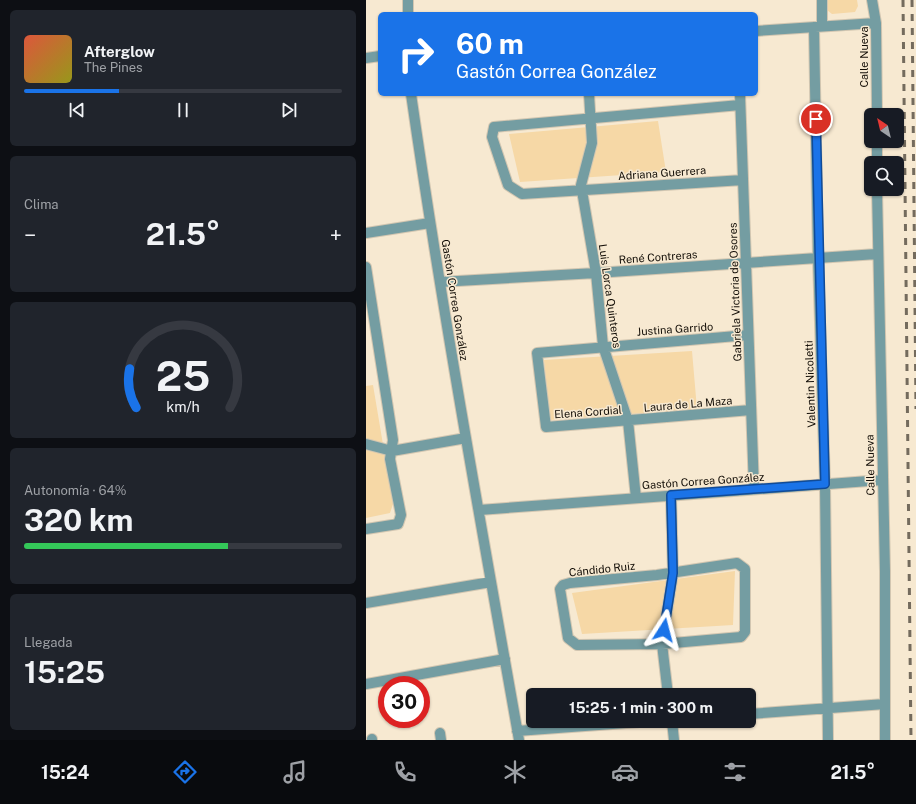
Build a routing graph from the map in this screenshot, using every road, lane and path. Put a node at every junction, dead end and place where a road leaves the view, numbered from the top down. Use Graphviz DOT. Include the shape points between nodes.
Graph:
graph roads {
  1 [pos="408,0"];
  2 [pos="822,0"];
  3 [pos="872,0"];
  4 [pos="408,12"];
  5 [pos="876,23"];
  6 [pos="818,26"];
  7 [pos="758,31"];
  8 [pos="378,56"];
  9 [pos="366,58"];
  10 [pos="411,96"];
  11 [pos="589,96"];
  12 [pos="740,96"];
  13 [pos="740,105"];
  14 [pos="877,108"];
  15 [pos="590,118"];
  16 [pos="743,180"];
  17 [pos="582,190"];
  18 [pos="877,196"];
  19 [pos="430,223"];
  20 [pos="366,233"];
  21 [pos="877,254"];
  22 [pos="818,258"];
  23 [pos="746,262"];
  24 [pos="366,267"];
  25 [pos="596,274"];
  26 [pos="440,282"];
  27 [pos="748,335"];
  28 [pos="603,346"];
  29 [pos="751,410"];
  30 [pos="628,421"];
  31 [pos="466,438"];
  32 [pos="366,444"];
  33 [pos="392,450"];
  34 [pos="882,480"];
  35 [pos="825,484"];
  36 [pos="754,489"];
  37 [pos="671,495"];
  38 [pos="636,498"];
  39 [pos="479,510"];
  40 [pos="366,529"];
  41 [pos="673,573"];
  42 [pos="491,582"];
  43 [pos="366,603"];
  44 [pos="662,644"];
  45 [pos="505,658"];
  46 [pos="366,684"];
  47 [pos="667,688"];
  48 [pos="885,704"];
  49 [pos="827,708"];
  50 [pos="756,713"];
  51 [pos="586,728"];
  52 [pos="673,728"];
  53 [pos="518,735"];
  54 [pos="674,740"];
  55 [pos="828,740"];
  56 [pos="885,740"];
  1 -- 4 [label="street"];
  2 -- 6 [label="street, Valentin Nicoletti"];
  3 -- 5 [label="street, Calle Nueva"];
  5 -- 6 [label="street"];
  5 -- 14 [label="street, Calle Nueva"];
  6 -- 7 [label="street"];
  6 -- 22 [label="street, Valentin Nicoletti"];
  8 -- 9 [label="street"];
  10 -- 19 [label="street, Gastón Correa González"];
  11 -- 15 [label="street, Luis Lorca Quinteros"];
  12 -- 13 [label="street, Gabriela Victoria de Osores"];
  13 -- 15 [label="street"];
  13 -- 16 [label="street, Gabriela Victoria de Osores"];
  15 -- 17 [label="street, Luis Lorca Quinteros" via="592,143 581,185"];
  15 -- 17 [label="street, Adriana Guerrera" via="494,127 492,137 508,185 522,194"];
  16 -- 17 [label="street, Adriana Guerrera"];
  16 -- 23 [label="street, Gabriela Victoria de Osores"];
  17 -- 25 [label="street, Luis Lorca Quinteros"];
  18 -- 21 [label="street, Calle Nueva"];
  19 -- 20 [label="street"];
  19 -- 26 [label="street, Gastón Correa González"];
  21 -- 22 [label="street, René Contreras"];
  21 -- 34 [label="street, Calle Nueva"];
  22 -- 23 [label="street, René Contreras"];
  22 -- 35 [label="street, Valentin Nicoletti"];
  23 -- 25 [label="street, René Contreras"];
  23 -- 27 [label="street, Gabriela Victoria de Osores"];
  24 -- 33 [label="street" via="393,440"];
  25 -- 26 [label="street, René Contreras"];
  25 -- 28 [label="street, Luis Lorca Quinteros"];
  26 -- 31 [label="street, Gastón Correa González"];
  27 -- 28 [label="street, Justina Garrido"];
  27 -- 29 [label="street, Gabriela Victoria de Osores"];
  28 -- 30 [label="street, Luis Lorca Quinteros"];
  28 -- 30 [label="street, Elena Cordial" via="537,352 546,427"];
  29 -- 30 [label="street, Laura de La Maza"];
  29 -- 36 [label="street, Gabriela Victoria de Osores"];
  30 -- 38 [label="street, Luis Lorca Quinteros"];
  31 -- 33 [label="street"];
  31 -- 39 [label="street, Gastón Correa González"];
  32 -- 33 [label="street"];
  33 -- 40 [label="street" via="390,460 401,515 398,524"];
  34 -- 35 [label="street, Gastón Correa González"];
  34 -- 48 [label="street, Calle Nueva"];
  35 -- 36 [label="street, Gastón Correa González"];
  35 -- 49 [label="street, Valentin Nicoletti"];
  36 -- 37 [label="street, Gastón Correa González"];
  37 -- 38 [label="street, Gastón Correa González"];
  37 -- 41 [label="street"];
  38 -- 39 [label="street, Gastón Correa González"];
  39 -- 42 [label="street, Gastón Correa González"];
  41 -- 44 [label="street"];
  41 -- 44 [label="street" via="737,563 743,566 745,632 740,637"];
  41 -- 44 [label="street, Cándido Ruiz" via="570,582 560,589 568,638 577,645"];
  42 -- 43 [label="street"];
  42 -- 45 [label="street, Gastón Correa González"];
  44 -- 47 [label="street"];
  45 -- 46 [label="street"];
  45 -- 53 [label="street, Gastón Correa González"];
  48 -- 49 [label="street"];
  48 -- 56 [label="street, Calle Nueva"];
  49 -- 50 [label="street"];
  49 -- 55 [label="street, Valentin Nicoletti"];
  51 -- 53 [label="street"];
  52 -- 54 [label="street"];
}
